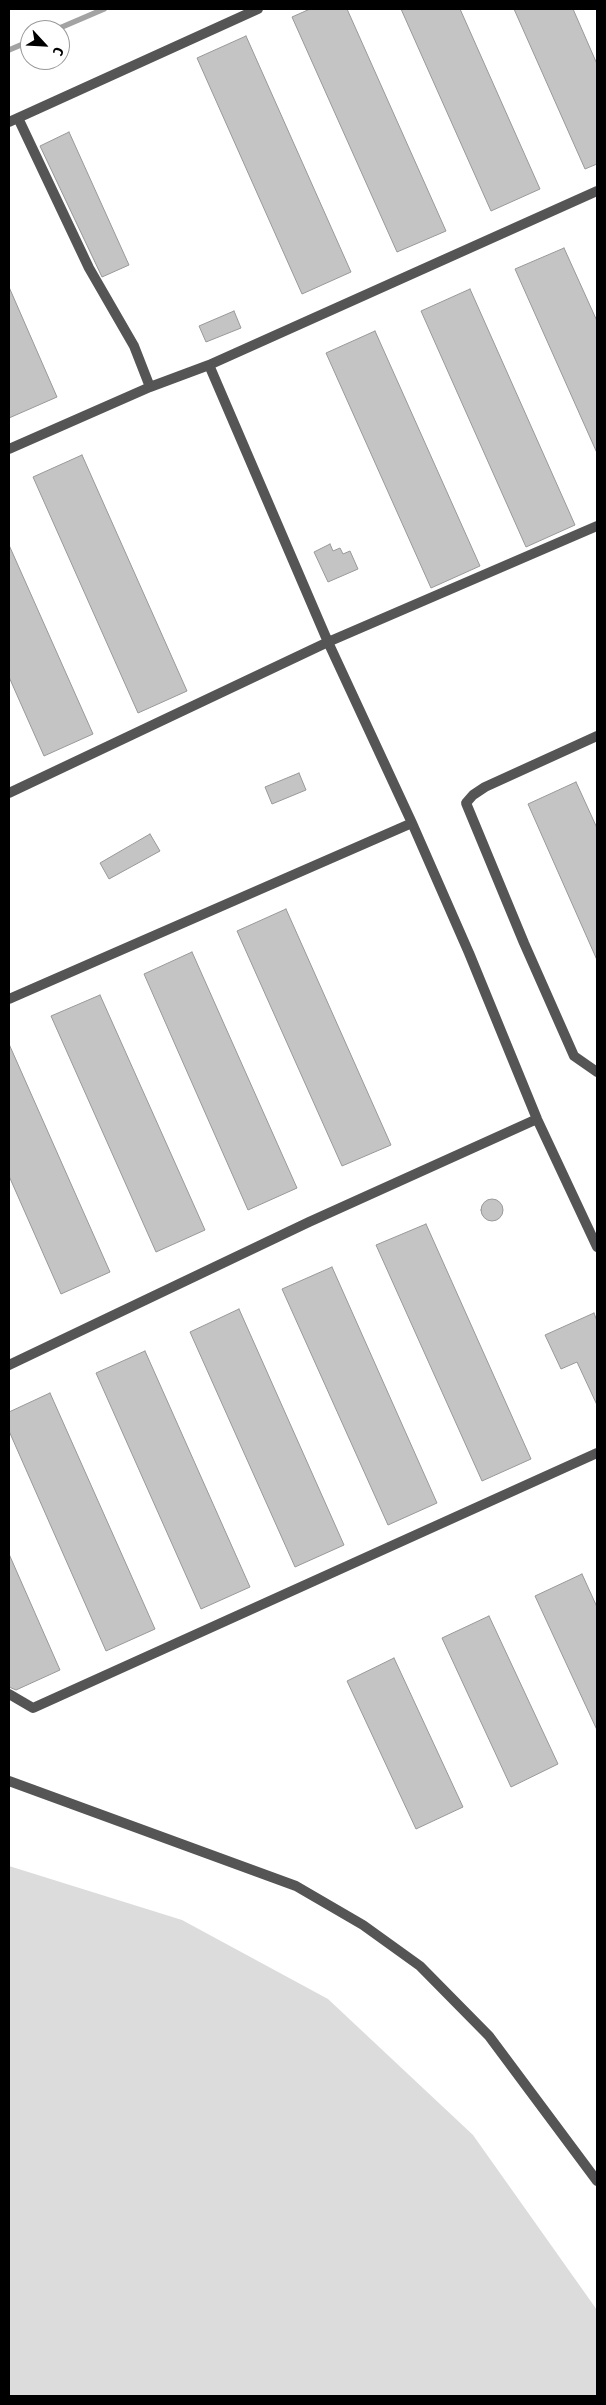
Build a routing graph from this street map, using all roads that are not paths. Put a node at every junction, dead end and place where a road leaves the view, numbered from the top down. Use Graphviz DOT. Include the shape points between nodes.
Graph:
graph roads {
  1 [pos="258,9"];
  2 [pos="13,120"];
  3 [pos="597,191"];
  4 [pos="209,365"];
  5 [pos="150,387"];
  6 [pos="9,449"];
  7 [pos="597,526"];
  8 [pos="328,642"];
  9 [pos="597,736"];
  10 [pos="9,793"];
  11 [pos="412,823"];
  12 [pos="9,999"];
  13 [pos="597,1072"];
  14 [pos="537,1119"];
  15 [pos="597,1247"];
  16 [pos="9,1365"];
  17 [pos="597,1453"];
  18 [pos="9,1694"];
  19 [pos="9,1781"];
  20 [pos="597,2181"];
  1 -- 2 [label="lane"];
  2 -- 5 [label="lane" via="89,268 134,346"];
  3 -- 4 [label="lane"];
  4 -- 5 [label="lane"];
  4 -- 8 [label="lane"];
  5 -- 6 [label="lane"];
  7 -- 8 [label="lane"];
  8 -- 10 [label="lane"];
  8 -- 11 [label="lane"];
  9 -- 13 [label="lane" via="485,787 466,803 574,1056"];
  11 -- 12 [label="lane"];
  11 -- 14 [label="lane"];
  14 -- 15 [label="lane"];
  14 -- 16 [label="lane" via="309,1222"];
  17 -- 18 [label="lane" via="33,1708"];
  19 -- 20 [label="lane" via="296,1886 363,1925 420,1966 489,2036"];
}
